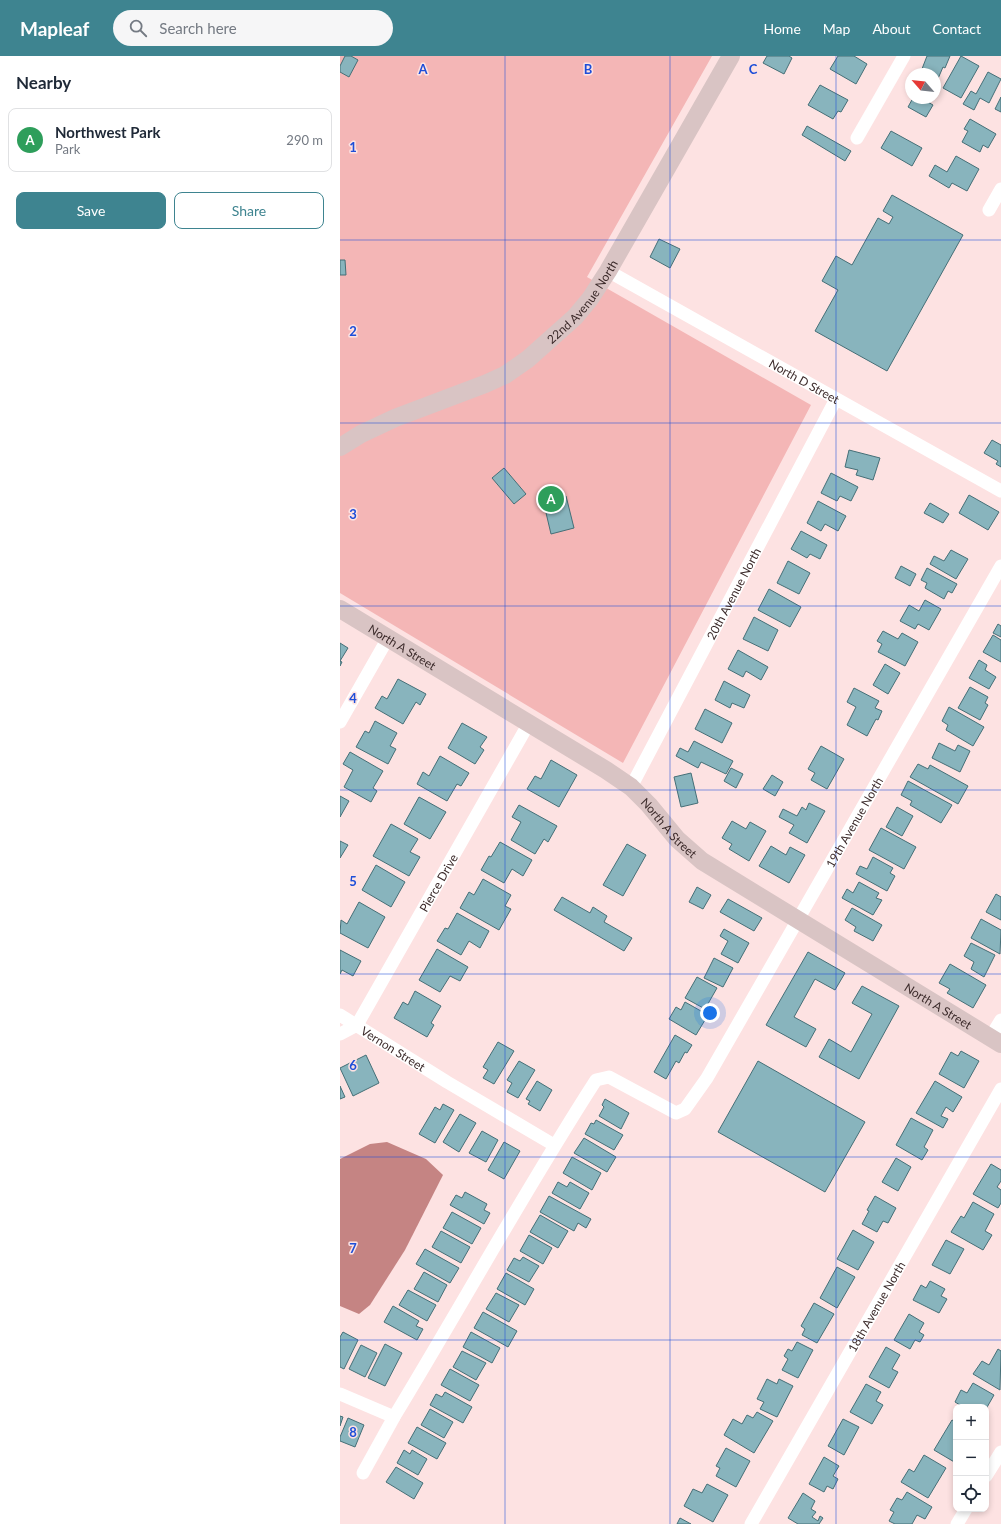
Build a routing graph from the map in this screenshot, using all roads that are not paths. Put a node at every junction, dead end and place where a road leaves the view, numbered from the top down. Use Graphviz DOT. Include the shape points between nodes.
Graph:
graph roads {
  1 [pos="731,56"];
  2 [pos="904,56"];
  3 [pos="858,138"];
  4 [pos="1001,189"];
  5 [pos="989,210"];
  6 [pos="608,271"];
  7 [pos="836,398"];
  8 [pos="340,447"];
  9 [pos="1001,491"];
  10 [pos="1001,566"];
  11 [pos="340,609"];
  12 [pos="388,638"];
  13 [pos="340,722"];
  14 [pos="529,723"];
  15 [pos="631,788"];
  16 [pos="798,920"];
  17 [pos="340,1015"];
  18 [pos="1001,1020"];
  19 [pos="357,1025"];
  20 [pos="340,1034"];
  21 [pos="996,1041"];
  22 [pos="1001,1089"];
  23 [pos="554,1145"];
  24 [pos="340,1394"];
  25 [pos="394,1417"];
  26 [pos="1001,1452"];
  27 [pos="989,1471"];
  28 [pos="363,1473"];
  29 [pos="964,1512"];
  30 [pos="751,1524"];
  31 [pos="957,1524"];
  1 -- 6 [label="street, 22nd Avenue North"];
  2 -- 3 [label="street"];
  4 -- 5 [label="street"];
  6 -- 7 [label="street, North D Street"];
  6 -- 8 [label="street, 22nd Avenue North" via="590,299 574,317 528,359 485,384 395,418"];
  7 -- 9 [label="street, North D Street"];
  7 -- 15 [label="street, 20th Avenue North"];
  10 -- 16 [label="street, 19th Avenue North"];
  11 -- 12 [label="street, North A Street"];
  12 -- 13 [label="street"];
  12 -- 14 [label="street, North A Street"];
  14 -- 15 [label="street, North A Street"];
  14 -- 19 [label="street, Pierce Drive"];
  15 -- 16 [label="street, North A Street" via="677,839 702,861"];
  16 -- 21 [label="street, North A Street"];
  16 -- 23 [label="street, 19th Avenue North" via="707,1078 685,1109 676,1113 609,1077 596,1080"];
  17 -- 19 [label="street, Vernon Street"];
  18 -- 21 [label="street"];
  19 -- 20 [label="street"];
  19 -- 23 [label="street, Vernon Street"];
  22 -- 30 [label="street, 18th Avenue North"];
  23 -- 25 [label="street"];
  24 -- 25 [label="street"];
  25 -- 28 [label="street"];
  26 -- 27 [label="street"];
  29 -- 31 [label="street"];
}
